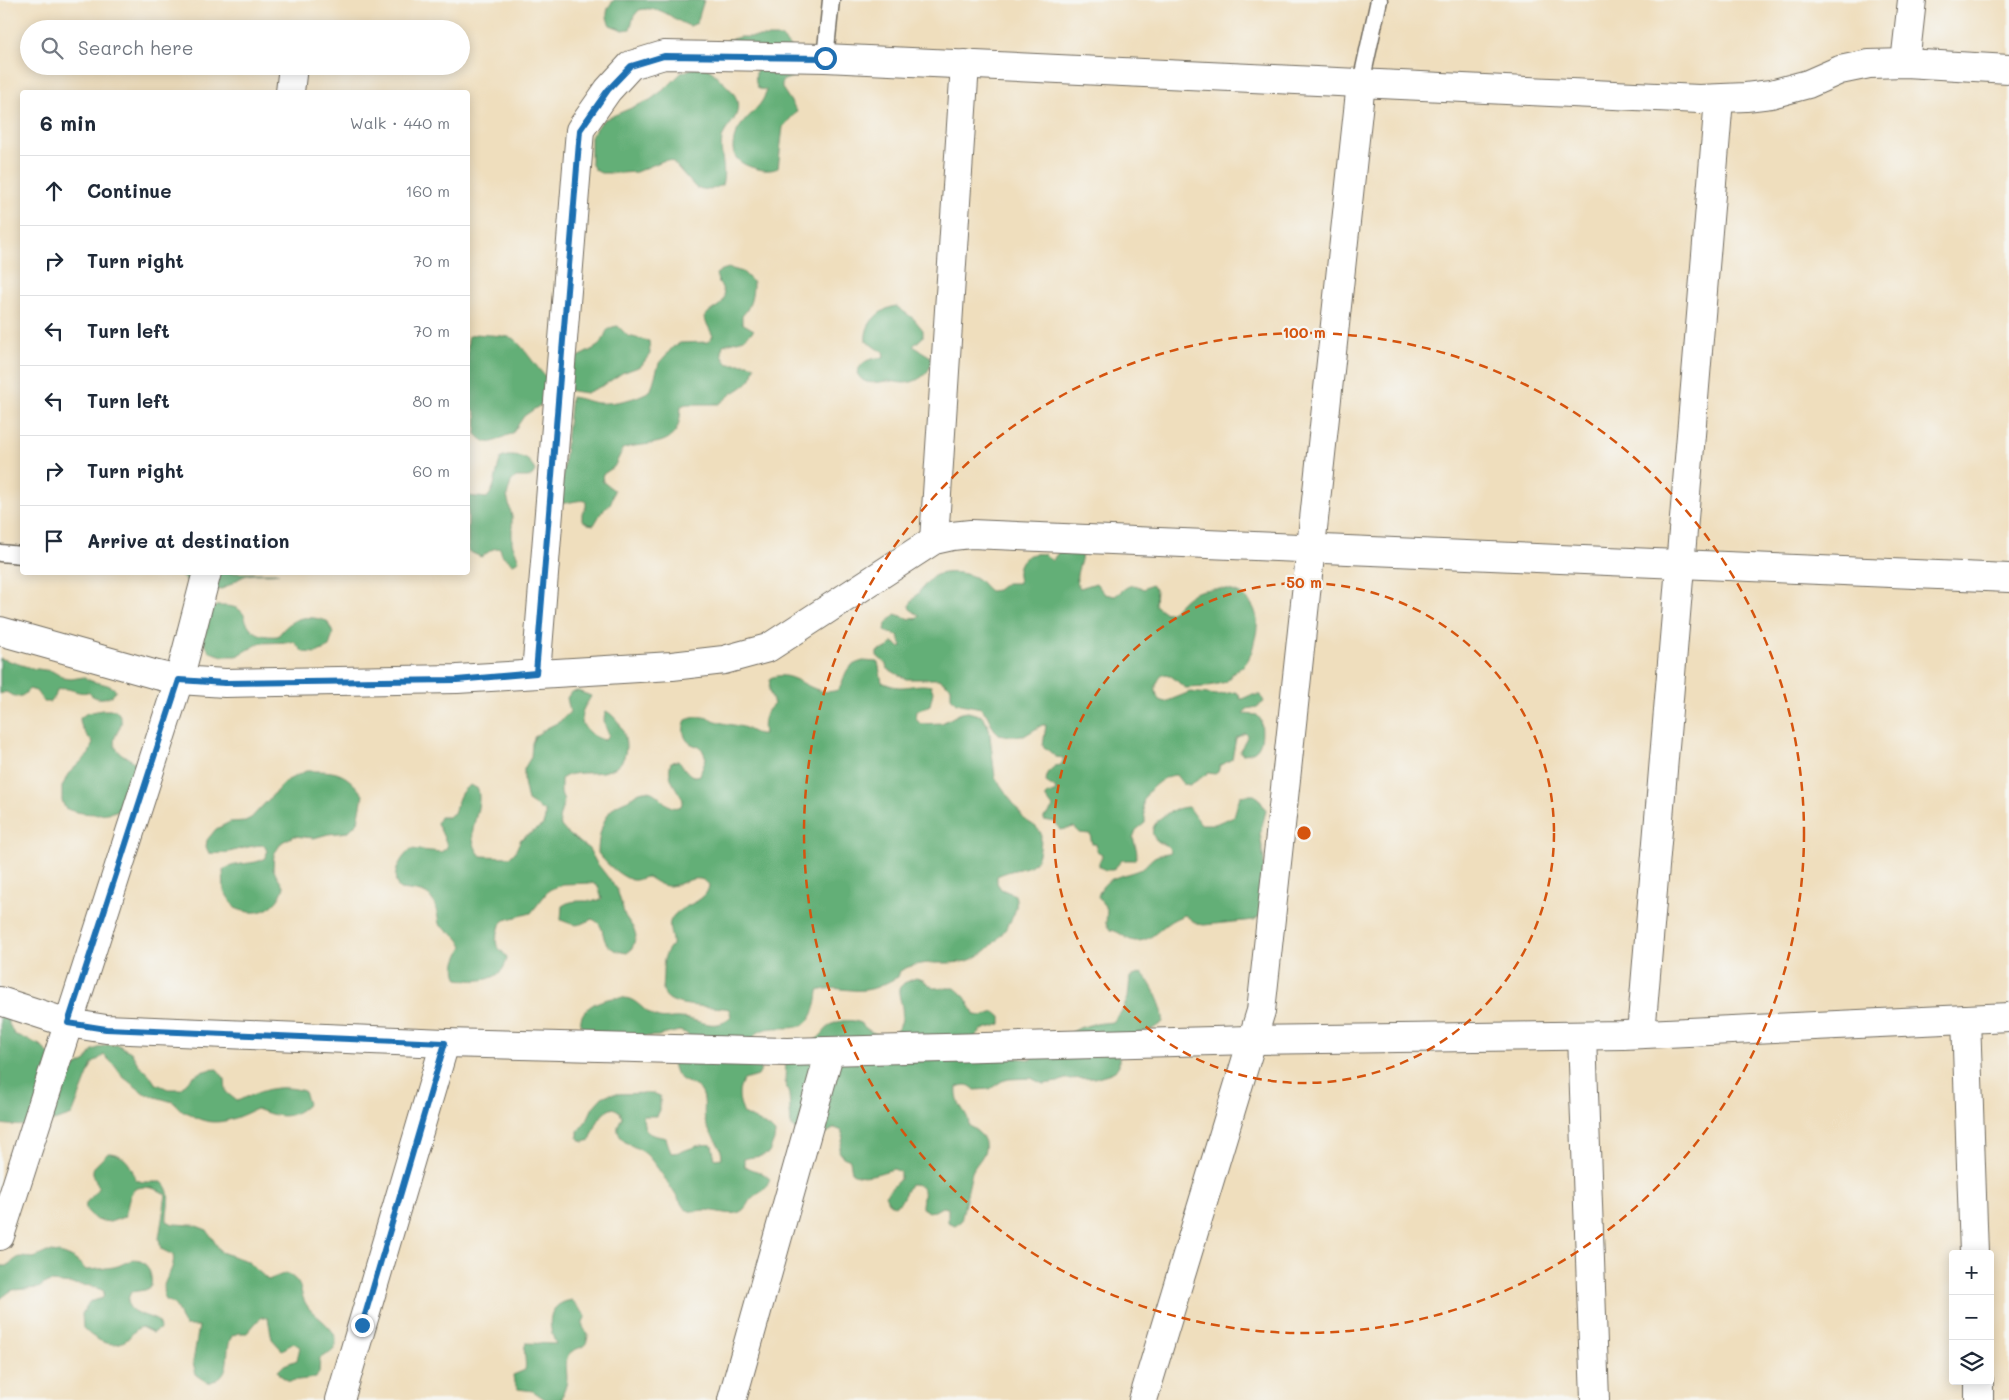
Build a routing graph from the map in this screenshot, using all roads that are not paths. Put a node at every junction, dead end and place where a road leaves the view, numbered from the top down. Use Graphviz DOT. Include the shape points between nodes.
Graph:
graph roads {
  1 [pos="831,0"];
  2 [pos="1379,0"];
  3 [pos="1912,0"];
  4 [pos="825,58"];
  5 [pos="1906,63"];
  6 [pos="965,64"];
  7 [pos="2009,69"];
  8 [pos="292,75"];
  9 [pos="1361,83"];
  10 [pos="290,90"];
  11 [pos="1718,99"];
  12 [pos="934,540"];
  13 [pos="1311,549"];
  14 [pos="0,553"];
  15 [pos="20,555"];
  16 [pos="1680,564"];
  17 [pos="206,575"];
  18 [pos="2009,578"];
  19 [pos="0,631"];
  20 [pos="536,673"];
  21 [pos="179,680"];
  22 [pos="0,1001"];
  23 [pos="2009,1017"];
  24 [pos="1966,1019"];
  25 [pos="68,1023"];
  26 [pos="1641,1034"];
  27 [pos="1582,1036"];
  28 [pos="1252,1040"];
  29 [pos="445,1043"];
  30 [pos="830,1051"];
  31 [pos="0,1236"];
  32 [pos="1974,1250"];
  33 [pos="1979,1385"];
  34 [pos="340,1400"];
  35 [pos="732,1400"];
  36 [pos="1142,1400"];
  37 [pos="1595,1400"];
  38 [pos="1980,1400"];
  1 -- 4 [label="lane"];
  2 -- 9 [label="lane"];
  3 -- 5 [label="street"];
  4 -- 6 [label="street"];
  4 -- 20 [label="street" via="664,56 631,66 608,90 580,130"];
  5 -- 7 [label="street"];
  5 -- 11 [label="street" via="1869,64 1840,70 1808,84 1771,94"];
  6 -- 9 [label="street"];
  6 -- 12 [label="street"];
  8 -- 10 [label="street"];
  9 -- 11 [label="street"];
  9 -- 13 [label="street"];
  11 -- 16 [label="street"];
  12 -- 13 [label="street" via="971,534"];
  12 -- 20 [label="street" via="768,648 724,660 672,666"];
  13 -- 16 [label="street"];
  13 -- 28 [label="street" via="1261,1011"];
  14 -- 15 [label="lane"];
  16 -- 18 [label="street"];
  16 -- 26 [label="street"];
  17 -- 21 [label="street"];
  19 -- 21 [label="street"];
  20 -- 21 [label="street" via="457,680 225,683"];
  21 -- 25 [label="street"];
  22 -- 25 [label="street"];
  23 -- 24 [label="street"];
  24 -- 26 [label="street"];
  24 -- 32 [label="street"];
  25 -- 29 [label="street" via="106,1029"];
  25 -- 31 [label="street"];
  26 -- 27 [label="street"];
  27 -- 28 [label="street"];
  27 -- 37 [label="street"];
  28 -- 30 [label="street"];
  28 -- 36 [label="street"];
  29 -- 30 [label="street"];
  29 -- 34 [label="street"];
  30 -- 35 [label="street"];
  33 -- 38 [label="street"];
}
